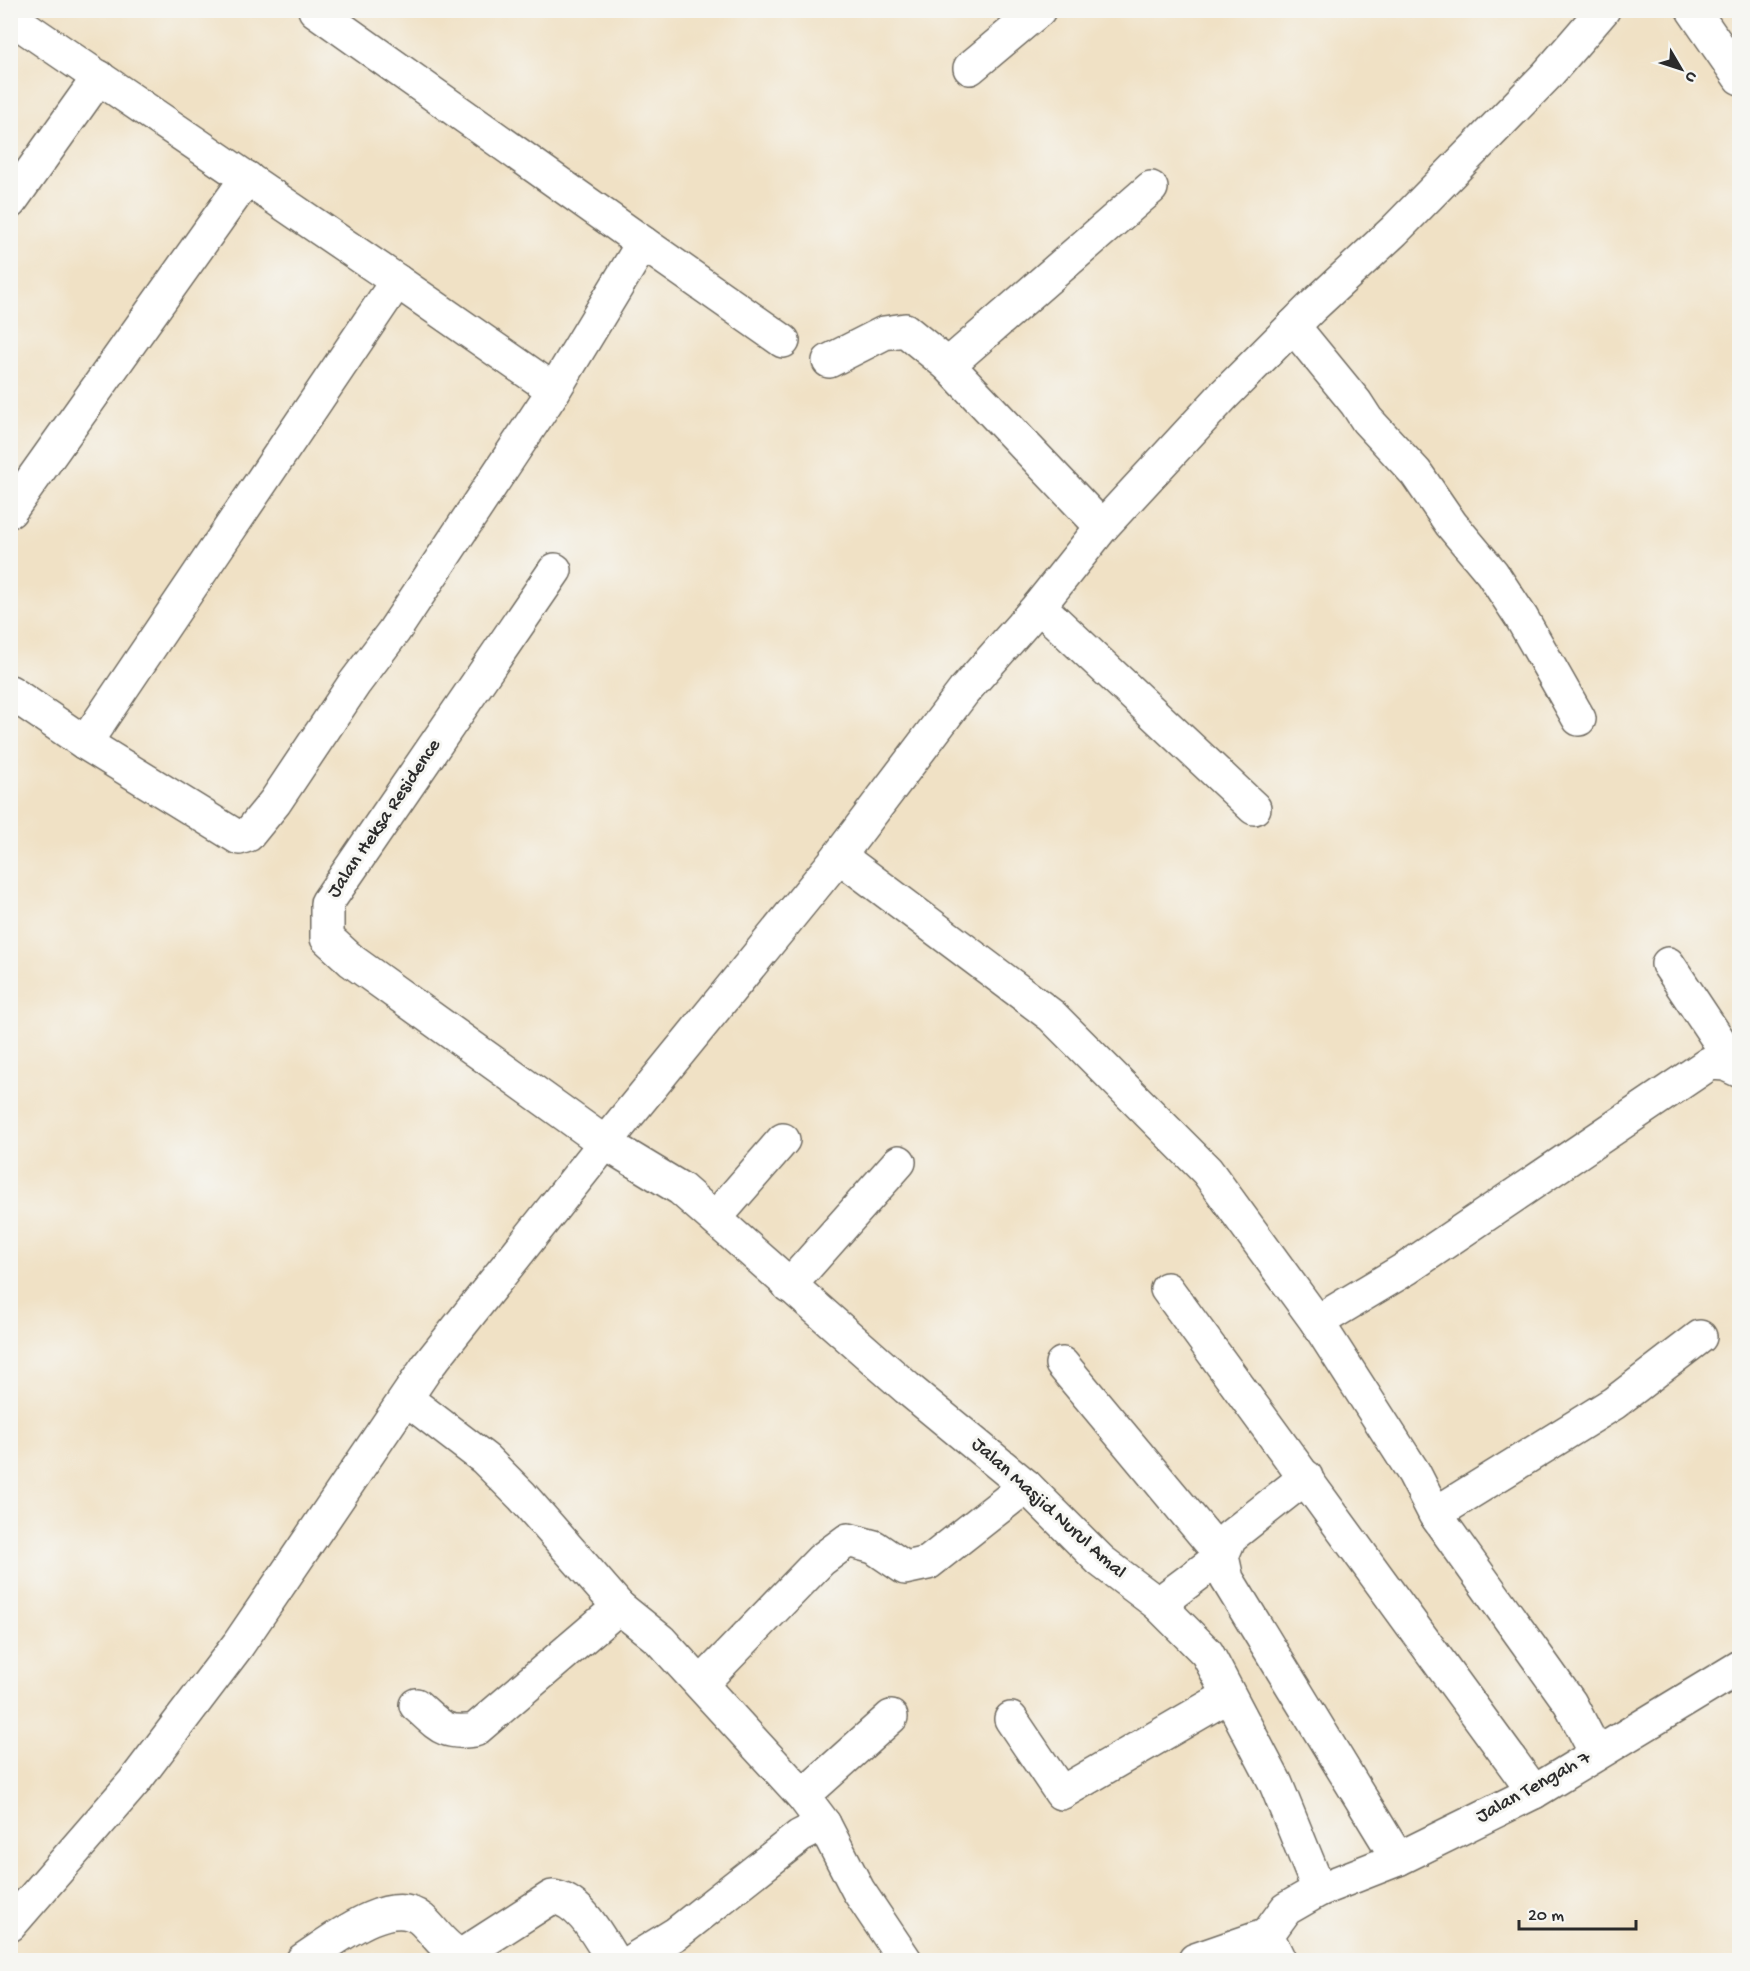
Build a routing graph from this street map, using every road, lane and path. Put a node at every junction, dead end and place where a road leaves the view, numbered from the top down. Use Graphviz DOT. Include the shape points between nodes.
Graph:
graph roads {
  1 [pos="315,10"];
  2 [pos="1039,10"];
  3 [pos="1603,10"];
  4 [pos="1693,10"];
  5 [pos="10,17"];
  6 [pos="1009,21"];
  7 [pos="970,68"];
  8 [pos="99,77"];
  9 [pos="1740,78"];
  10 [pos="247,178"];
  11 [pos="1151,188"];
  12 [pos="10,202"];
  13 [pos="643,243"];
  14 [pos="397,281"];
  15 [pos="1293,326"];
  16 [pos="783,341"];
  17 [pos="829,361"];
  18 [pos="948,365"];
  19 [pos="554,390"];
  20 [pos="10,511"];
  21 [pos="1102,527"];
  22 [pos="555,570"];
  23 [pos="1039,606"];
  24 [pos="10,692"];
  25 [pos="1579,719"];
  26 [pos="85,743"];
  27 [pos="1254,808"];
  28 [pos="839,856"];
  29 [pos="1668,964"];
  30 [pos="1738,1070"];
  31 [pos="783,1140"];
  32 [pos="605,1143"];
  33 [pos="899,1162"];
  34 [pos="716,1217"];
  35 [pos="789,1286"];
  36 [pos="1167,1289"];
  37 [pos="1317,1322"];
  38 [pos="1700,1337"];
  39 [pos="1062,1364"];
  40 [pos="408,1400"];
  41 [pos="1306,1477"];
  42 [pos="1026,1486"];
  43 [pos="1435,1514"];
  44 [pos="1222,1556"];
  45 [pos="1158,1604"];
  46 [pos="619,1607"];
  47 [pos="1740,1667"];
  48 [pos="700,1684"];
  49 [pos="1228,1696"];
  50 [pos="416,1705"];
  51 [pos="891,1717"];
  52 [pos="1011,1719"];
  53 [pos="1596,1754"];
  54 [pos="1534,1792"];
  55 [pos="802,1796"];
  56 [pos="824,1824"];
  57 [pos="1398,1859"];
  58 [pos="1320,1890"];
  59 [pos="10,1925"];
  60 [pos="1273,1948"];
  61 [pos="303,1960"];
  62 [pos="613,1960"];
  63 [pos="633,1960"];
  64 [pos="905,1960"];
  65 [pos="1195,1960"];
  1 -- 13 [label="street"];
  2 -- 6 [label="street"];
  3 -- 15 [label="street" via="1547,75 1394,231"];
  4 -- 9 [label="street"];
  5 -- 8 [label="street"];
  6 -- 7 [label="street"];
  8 -- 10 [label="street"];
  8 -- 12 [label="street"];
  10 -- 14 [label="street"];
  10 -- 20 [label="street"];
  11 -- 18 [label="street"];
  13 -- 16 [label="street"];
  13 -- 19 [label="street"];
  14 -- 19 [label="street"];
  14 -- 26 [label="street"];
  15 -- 21 [label="street"];
  15 -- 25 [label="street" via="1367,420 1416,472 1451,524 1492,573"];
  17 -- 18 [label="street" via="884,333 904,330"];
  18 -- 21 [label="street"];
  19 -- 26 [label="street" via="394,631 248,835 239,838"];
  21 -- 23 [label="street"];
  22 -- 32 [label="street, Jalan Heksa Residence" via="327,903 327,938"];
  23 -- 27 [label="street"];
  23 -- 28 [label="street" via="964,692"];
  24 -- 26 [label="street"];
  28 -- 32 [label="street"];
  28 -- 37 [label="street" via="1052,1016 1207,1171"];
  29 -- 30 [label="street"];
  30 -- 37 [label="street" via="1725,1064 1710,1064 1407,1268"];
  31 -- 34 [label="street"];
  32 -- 34 [label="street, Jalan Masjid Nurul Amal" via="681,1189"];
  32 -- 40 [label="street" via="427,1367"];
  33 -- 35 [label="street"];
  34 -- 35 [label="street, Jalan Masjid Nurul Amal"];
  35 -- 42 [label="street, Jalan Masjid Nurul Amal"];
  36 -- 41 [label="street"];
  37 -- 43 [label="street" via="1414,1473"];
  38 -- 43 [label="street" via="1614,1403"];
  39 -- 44 [label="street"];
  40 -- 46 [label="street" via="485,1459"];
  40 -- 59 [label="street" via="232,1654 134,1782"];
  41 -- 44 [label="street" via="1230,1537"];
  41 -- 54 [label="street"];
  42 -- 45 [label="street, Jalan Masjid Nurul Amal" via="1101,1561"];
  42 -- 48 [label="street" via="928,1563 905,1568 874,1547 848,1540 821,1560"];
  43 -- 53 [label="street" via="1570,1703"];
  44 -- 45 [label="street"];
  44 -- 57 [label="street" via="1227,1579"];
  45 -- 49 [label="street, Jalan Masjid Nurul Amal" via="1207,1653"];
  46 -- 48 [label="street" via="660,1640"];
  46 -- 50 [label="street" via="474,1730 446,1730"];
  47 -- 53 [label="street, Jalan Tengah 7"];
  48 -- 55 [label="street"];
  49 -- 52 [label="street" via="1061,1793"];
  49 -- 58 [label="street, Jalan Masjid Nurul Amal" via="1276,1784"];
  51 -- 55 [label="street"];
  53 -- 54 [label="street, Jalan Tengah 7"];
  54 -- 57 [label="street, Jalan Tengah 7"];
  55 -- 56 [label="street"];
  56 -- 63 [label="street" via="800,1836 677,1933"];
  56 -- 64 [label="street" via="858,1890"];
  57 -- 58 [label="street, Jalan Tengah 7"];
  58 -- 60 [label="street" via="1286,1909"];
  60 -- 65 [label="street"];
  61 -- 62 [label="street" via="348,1930 391,1911 405,1910 420,1918 451,1950 462,1955 552,1897 562,1898 578,1910"];
}
